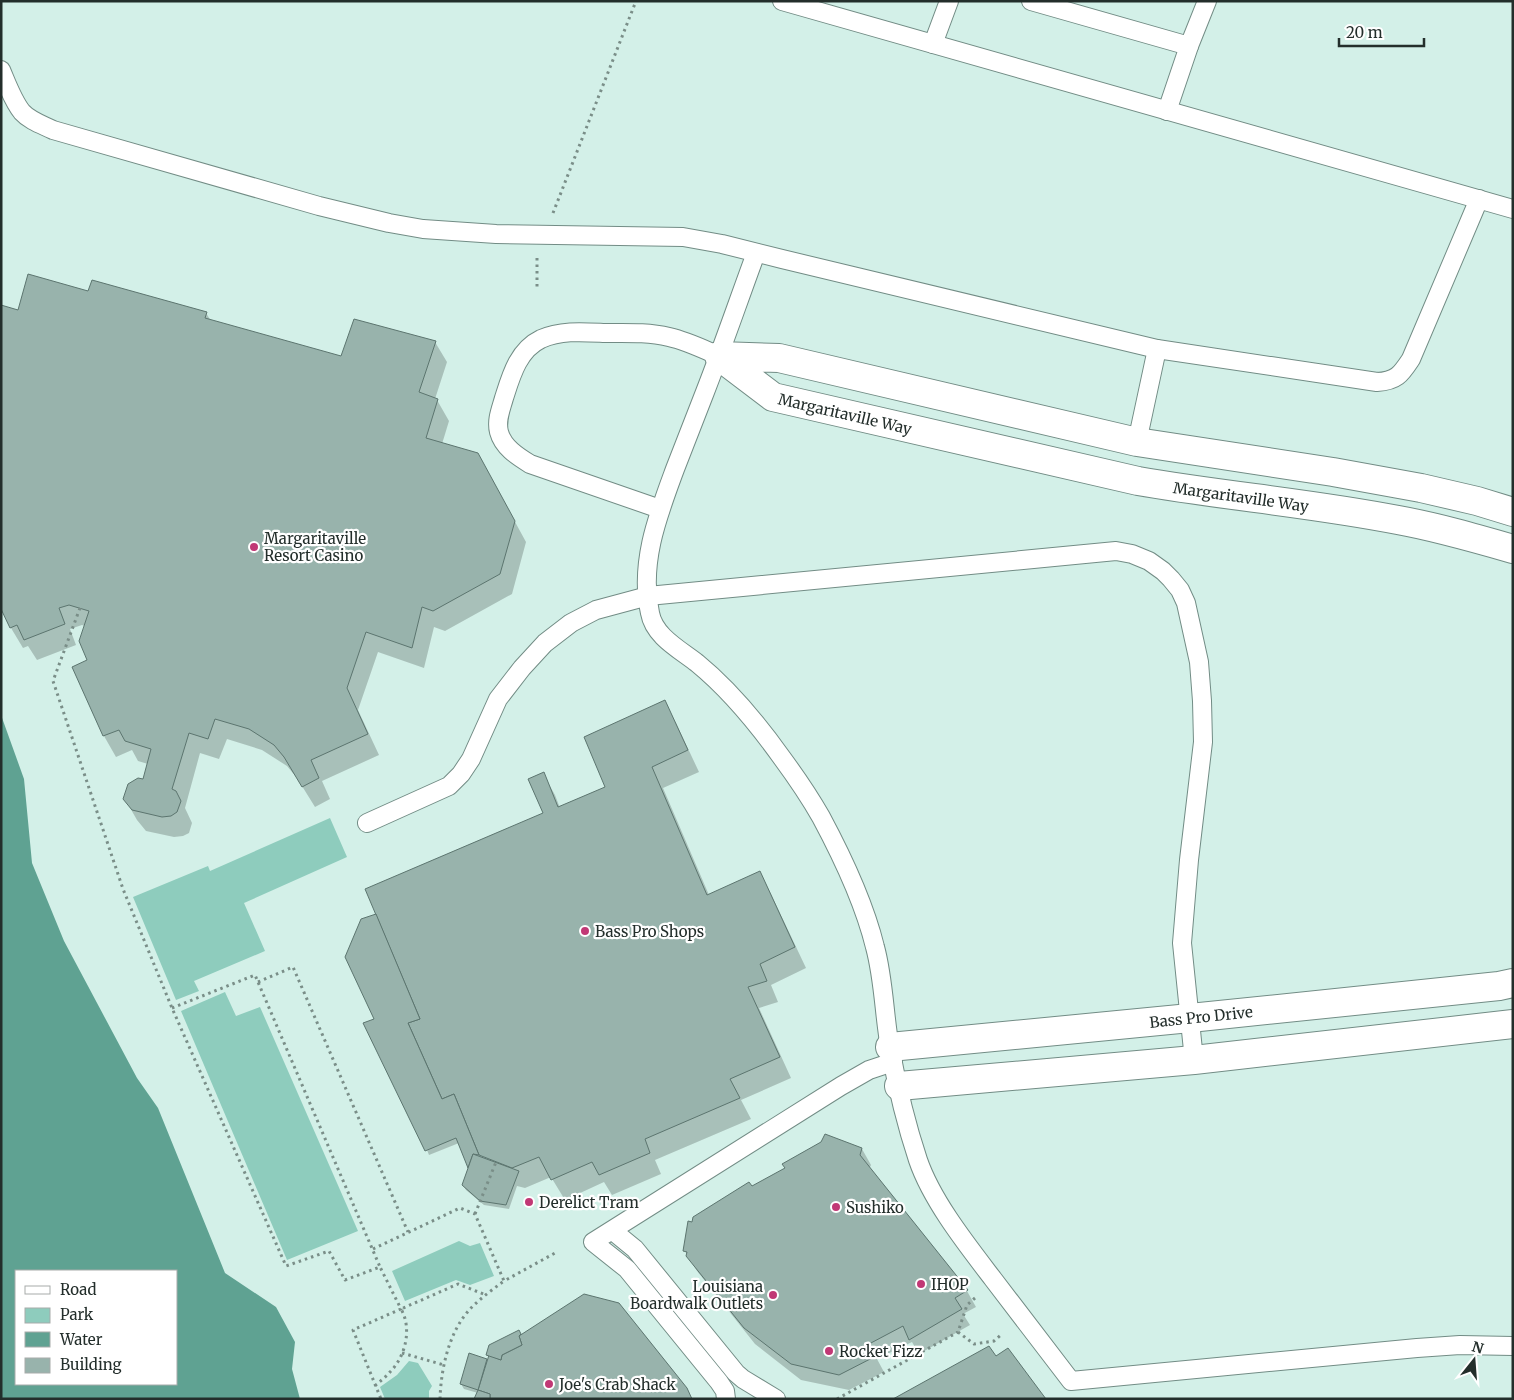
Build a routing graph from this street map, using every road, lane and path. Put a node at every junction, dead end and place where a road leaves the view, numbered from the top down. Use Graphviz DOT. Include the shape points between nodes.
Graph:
graph roads {
  1 [pos="636,1"];
  2 [pos="782,1"];
  3 [pos="949,1"];
  4 [pos="1031,1"];
  5 [pos="1207,1"];
  6 [pos="933,44"];
  7 [pos="1189,46"];
  8 [pos="1,70"];
  9 [pos="1167,111"];
  10 [pos="1479,199"];
  11 [pos="1513,209"];
  12 [pos="550,220"];
  13 [pos="756,253"];
  14 [pos="537,255"];
  15 [pos="538,288"];
  16 [pos="1158,349"];
  17 [pos="719,356"];
  18 [pos="1137,442"];
  19 [pos="660,509"];
  20 [pos="1513,512"];
  21 [pos="1513,549"];
  22 [pos="648,596"];
  23 [pos="80,608"];
  24 [pos="367,823"];
  25 [pos="258,982"];
  26 [pos="1513,983"];
  27 [pos="172,1008"];
  28 [pos="1190,1018"];
  29 [pos="1513,1024"];
  30 [pos="1194,1060"];
  31 [pos="894,1065"];
  32 [pos="496,1162"];
  33 [pos="474,1214"];
  34 [pos="408,1232"];
  35 [pos="609,1233"];
  36 [pos="373,1249"];
  37 [pos="555,1253"];
  38 [pos="380,1266"];
  39 [pos="504,1281"];
  40 [pos="486,1294"];
  41 [pos="975,1298"];
  42 [pos="401,1309"];
  43 [pos="958,1332"];
  44 [pos="1002,1334"];
  45 [pos="1508,1346"];
  46 [pos="402,1353"];
  47 [pos="444,1366"];
  48 [pos="375,1386"];
  49 [pos="380,1399"];
  50 [pos="440,1399"];
  51 [pos="726,1399"];
  52 [pos="776,1399"];
  53 [pos="837,1399"];
  1 -- 12 [label="path"];
  2 -- 6 [label="lane"];
  3 -- 6 [label="lane"];
  4 -- 7 [label="lane"];
  5 -- 7 [label="lane"];
  6 -- 9 [label="lane"];
  7 -- 9 [label="lane"];
  8 -- 13 [label="lane" via="23,113 53,130 372,219 423,229 496,234 683,237"];
  9 -- 10 [label="lane"];
  10 -- 11 [label="lane"];
  10 -- 16 [label="lane" via="1412,359 1396,379 1377,382"];
  13 -- 16 [label="lane"];
  13 -- 17 [label="lane"];
  14 -- 15 [label="path"];
  16 -- 18 [label="lane"];
  17 -- 18 [label="street" via="779,358"];
  17 -- 19 [label="lane"];
  17 -- 19 [label="lane" via="678,339 656,334 568,332 534,344 522,355 511,374 498,424 499,433 509,448 530,464"];
  17 -- 21 [label="street, Margaritaville Way" via="772,397 1138,481 1398,520"];
  18 -- 20 [label="street" via="1422,488"];
  19 -- 22 [label="lane" via="649,554"];
  22 -- 24 [label="lane" via="596,610 571,623 545,643 498,699 461,774 449,786"];
  22 -- 28 [label="lane" via="1116,551 1132,554 1163,571 1180,590 1186,603 1199,662 1202,701 1203,742 1182,943"];
  22 -- 31 [label="lane" via="654,626 706,670 755,720 821,817 845,866 875,948"];
  23 -- 27 [label="path" via="53,682 123,889"];
  25 -- 27 [label="path" via="255,975"];
  25 -- 34 [label="path" via="293,967"];
  25 -- 36 [label="path"];
  26 -- 28 [label="street, Bass Pro Drive"];
  27 -- 38 [label="path" via="286,1266 329,1251 345,1280"];
  28 -- 30 [label="lane"];
  28 -- 31 [label="street, Bass Pro Drive"];
  29 -- 30 [label="street"];
  30 -- 31 [label="street"];
  31 -- 35 [label="lane" via="869,1070 841,1086"];
  31 -- 45 [label="lane" via="919,1162 934,1194 966,1243 1071,1381 1417,1348"];
  32 -- 33 [label="path"];
  33 -- 34 [label="path" via="460,1208"];
  33 -- 39 [label="path"];
  34 -- 36 [label="path"];
  35 -- 51 [label="lane" via="593,1242 627,1269 719,1382"];
  35 -- 52 [label="lane" via="635,1249 736,1372"];
  36 -- 38 [label="path"];
  37 -- 39 [label="path"];
  38 -- 42 [label="path"];
  39 -- 40 [label="path"];
  40 -- 42 [label="path" via="458,1284"];
  40 -- 47 [label="path" via="460,1322"];
  41 -- 43 [label="path" via="967,1305"];
  42 -- 46 [label="path" via="406,1318"];
  42 -- 48 [label="path" via="353,1330"];
  43 -- 44 [label="path" via="974,1344 994,1341"];
  43 -- 53 [label="path"];
  46 -- 47 [label="path"];
  46 -- 48 [label="path" via="391,1372"];
  47 -- 50 [label="path"];
  48 -- 49 [label="path"];
}
